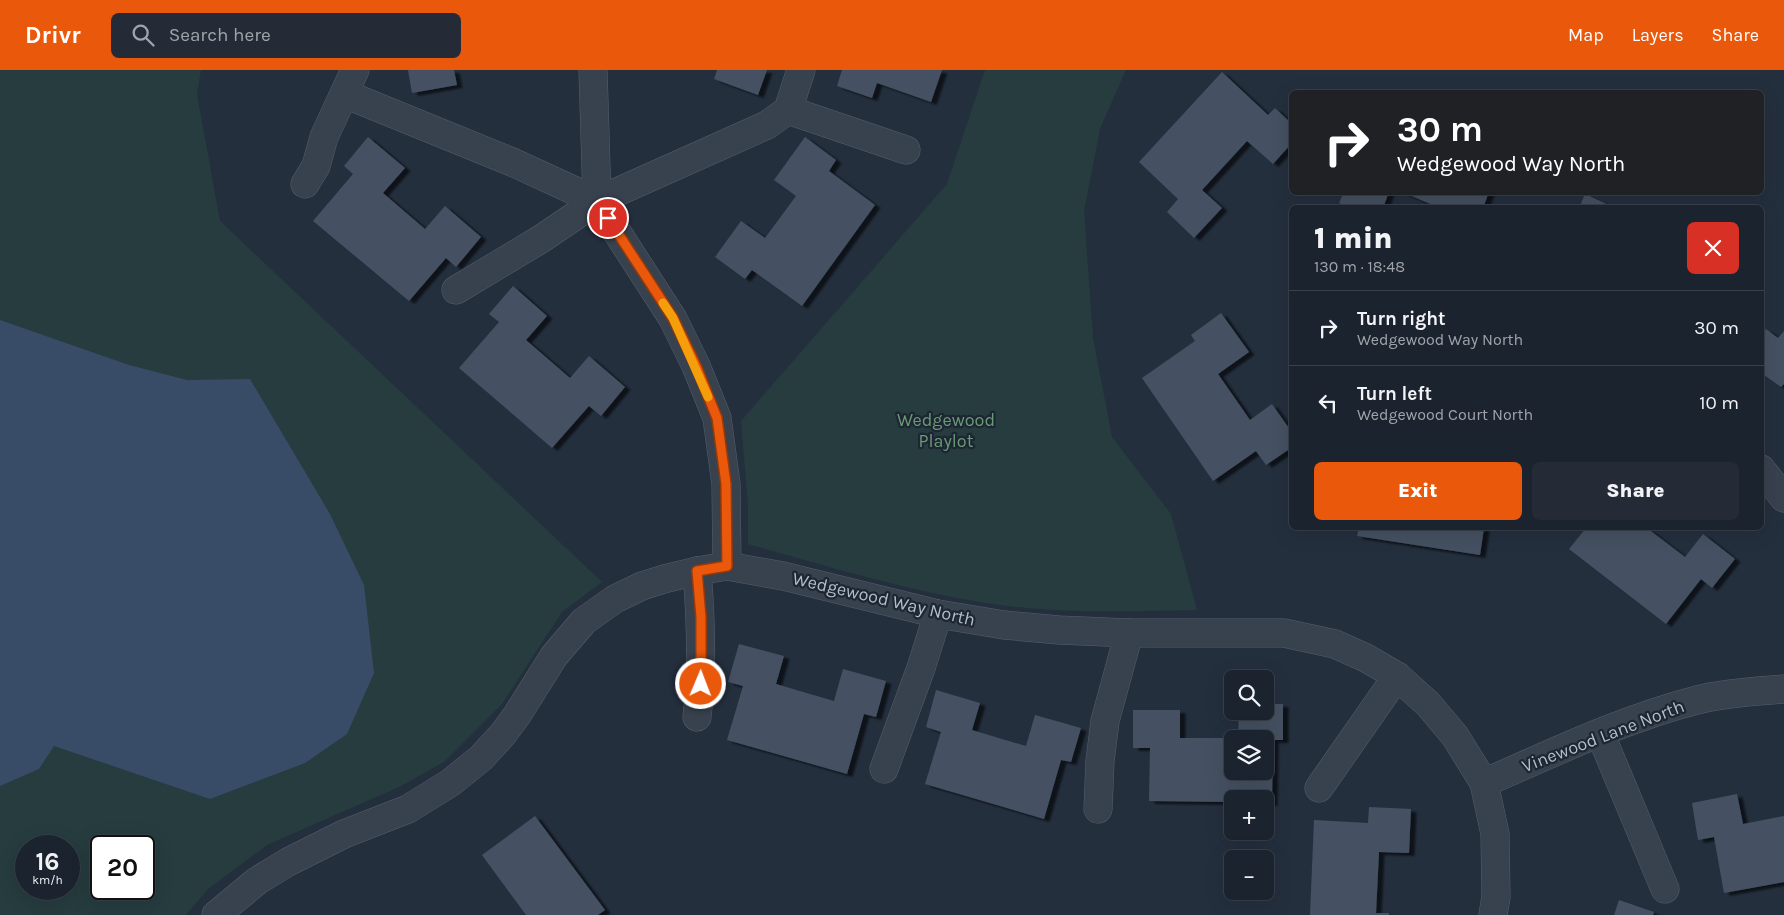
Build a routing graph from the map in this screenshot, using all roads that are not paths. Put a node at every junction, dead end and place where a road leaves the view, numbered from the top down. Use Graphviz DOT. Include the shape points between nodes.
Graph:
graph roads {
  1 [pos="593,70"];
  2 [pos="801,70"];
  3 [pos="350,82"];
  4 [pos="788,110"];
  5 [pos="906,150"];
  6 [pos="305,184"];
  7 [pos="597,201"];
  8 [pos="456,290"];
  9 [pos="1764,473"];
  10 [pos="1784,498"];
  11 [pos="727,566"];
  12 [pos="697,571"];
  13 [pos="938,614"];
  14 [pos="1129,633"];
  15 [pos="1397,676"];
  16 [pos="1784,689"];
  17 [pos="697,717"];
  18 [pos="1600,733"];
  19 [pos="884,768"];
  20 [pos="1484,783"];
  21 [pos="1319,788"];
  22 [pos="1098,808"];
  23 [pos="1665,889"];
  24 [pos="216,915"];
  25 [pos="1493,915"];
  1 -- 7 [label="street"];
  2 -- 4 [label="street"];
  3 -- 6 [label="street" via="324,137 316,166"];
  3 -- 7 [label="street"];
  4 -- 5 [label="street"];
  4 -- 7 [label="street" via="767,125"];
  7 -- 8 [label="street"];
  7 -- 11 [label="street" via="673,318 717,418 726,484"];
  9 -- 10 [label="street"];
  11 -- 12 [label="street, Wedgewood Way North"];
  11 -- 13 [label="street, Wedgewood Way North" via="783,576"];
  12 -- 17 [label="street" via="701,684"];
  12 -- 24 [label="street, Wedgewood Way North" via="642,586 615,599 584,621 554,656 503,734 481,758 450,783 408,809 344,834 288,862 257,881"];
  13 -- 14 [label="street, Wedgewood Way North" via="1004,625"];
  13 -- 19 [label="street" via="922,668"];
  14 -- 15 [label="street, Wedgewood Way North" via="1284,633 1334,644"];
  14 -- 22 [label="street" via="1105,721"];
  15 -- 20 [label="street, Wedgewood Way North" via="1428,704 1455,736"];
  15 -- 21 [label="street"];
  16 -- 18 [label="street, Vinewood Lane North" via="1699,699"];
  18 -- 20 [label="street, Vinewood Lane North"];
  18 -- 23 [label="street"];
  20 -- 25 [label="street, Wedgewood Way North" via="1495,834 1496,897"];
}
